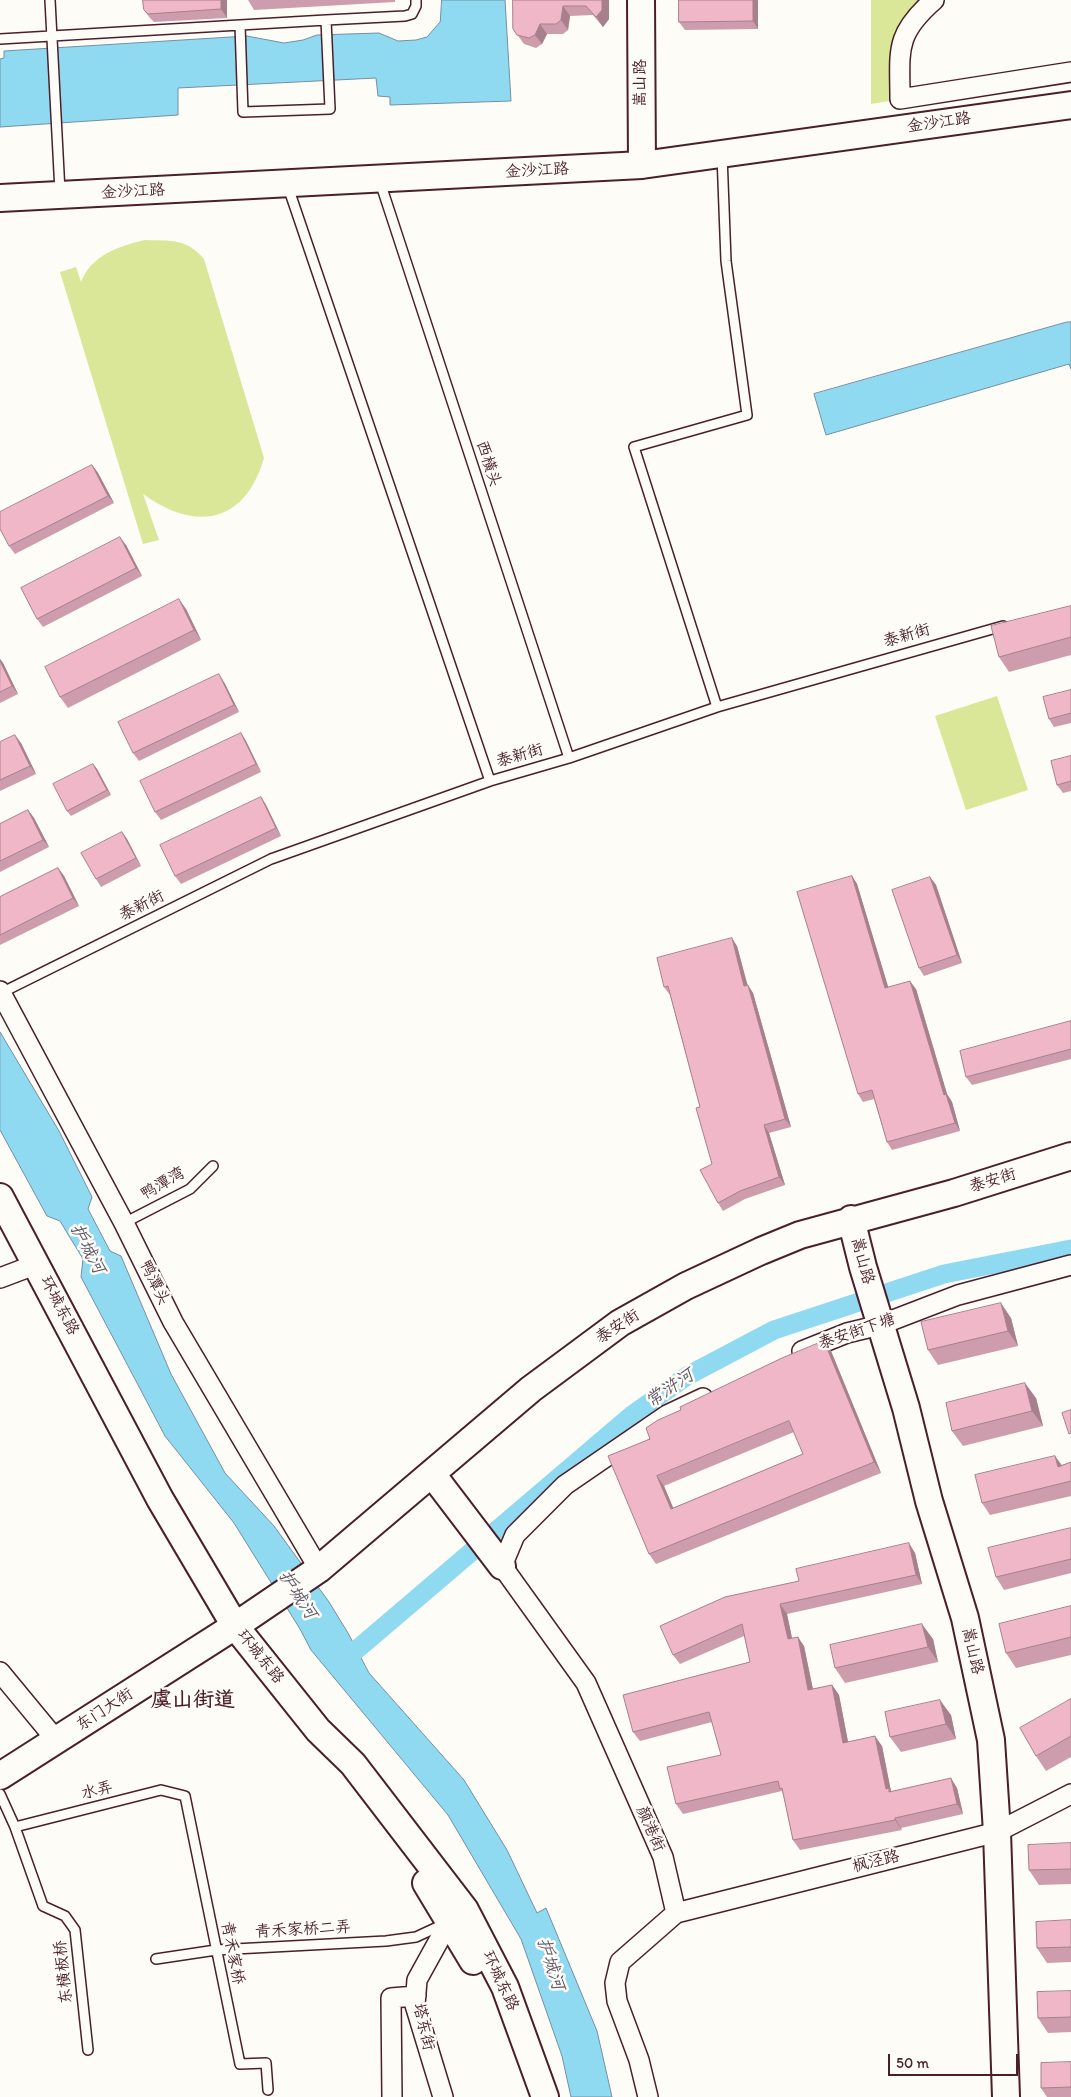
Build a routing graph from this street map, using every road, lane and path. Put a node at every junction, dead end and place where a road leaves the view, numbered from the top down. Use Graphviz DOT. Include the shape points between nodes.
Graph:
graph roads {
  1 [pos="50,0"];
  2 [pos="416,0"];
  3 [pos="641,0"];
  4 [pos="934,0"];
  5 [pos="326,20"];
  6 [pos="240,25"];
  7 [pos="52,36"];
  8 [pos="0,39"];
  9 [pos="1071,72"];
  10 [pos="1071,105"];
  11 [pos="722,153"];
  12 [pos="642,165"];
  13 [pos="380,179"];
  14 [pos="287,184"];
  15 [pos="60,195"];
  16 [pos="0,198"];
  17 [pos="1015,623"];
  18 [pos="717,707"];
  19 [pos="569,758"];
  20 [pos="490,781"];
  21 [pos="1,992"];
  22 [pos="1071,1156"];
  23 [pos="213,1166"];
  24 [pos="0,1197"];
  25 [pos="851,1220"];
  26 [pos="124,1223"];
  27 [pos="0,1225"];
  28 [pos="1071,1265"];
  29 [pos="20,1270"];
  30 [pos="880,1325"];
  31 [pos="786,1358"];
  32 [pos="718,1391"];
  33 [pos="432,1474"];
  34 [pos="502,1566"];
  35 [pos="319,1569"];
  36 [pos="228,1630"];
  37 [pos="0,1672"];
  38 [pos="57,1741"];
  39 [pos="0,1776"];
  40 [pos="0,1794"];
  41 [pos="1071,1794"];
  42 [pos="186,1796"];
  43 [pos="16,1827"];
  44 [pos="998,1832"];
  45 [pos="676,1913"];
  46 [pos="457,1916"];
  47 [pos="216,1950"];
  48 [pos="156,1959"];
  49 [pos="416,1996"];
  50 [pos="88,2050"];
  51 [pos="268,2090"];
  52 [pos="392,2097"];
  53 [pos="443,2097"];
  54 [pos="532,2097"];
  55 [pos="545,2097"];
  56 [pos="648,2097"];
  57 [pos="1006,2097"];
  1 -- 7 [label="lane"];
  2 -- 5 [label="lane" via="412,14 405,16"];
  3 -- 12 [label="street, 嵩山路"];
  4 -- 9 [label="street" via="913,22 900,46 900,99"];
  5 -- 6 [label="lane"];
  5 -- 6 [label="lane" via="330,109 243,112"];
  6 -- 7 [label="lane"];
  7 -- 8 [label="lane"];
  7 -- 15 [label="lane"];
  10 -- 11 [label="street, 金沙江路"];
  11 -- 12 [label="street, 金沙江路"];
  11 -- 18 [label="lane" via="726,261 747,415 634,447"];
  12 -- 13 [label="street, 金沙江路"];
  13 -- 14 [label="street, 金沙江路"];
  13 -- 19 [label="lane, 西横头"];
  14 -- 15 [label="street, 金沙江路"];
  14 -- 20 [label="lane"];
  15 -- 16 [label="street, 金沙江路"];
  17 -- 18 [label="lane, 泰新街"];
  18 -- 19 [label="lane, 泰新街"];
  19 -- 20 [label="lane, 泰新街"];
  20 -- 21 [label="lane, 泰新街" via="271,859"];
  21 -- 26 [label="street, 鸭潭头"];
  22 -- 25 [label="street, 泰安街" via="954,1193"];
  23 -- 26 [label="lane, 鸭潭湾" via="190,1189"];
  24 -- 29 [label="street, 环城东路"];
  25 -- 30 [label="street, 嵩山路"];
  25 -- 33 [label="street, 泰安街" via="800,1234 761,1250 686,1286 620,1323 531,1389"];
  26 -- 35 [label="street, 鸭潭头" via="173,1322"];
  27 -- 29 [label="street, 环城东路"];
  28 -- 30 [label="street, 泰安街下塘" via="958,1295"];
  29 -- 36 [label="street, 环城东路" via="160,1529"];
  30 -- 31 [label="street, 泰安街下塘" via="847,1333"];
  30 -- 44 [label="street, 嵩山路" via="980,1683 991,1740"];
  32 -- 34 [label="street" via="667,1415 565,1486 515,1535"];
  33 -- 34 [label="street"];
  33 -- 35 [label="street, 泰安街"];
  34 -- 45 [label="street, 颜港街" via="586,1683 663,1857"];
  35 -- 36 [label="street, 泰安街"];
  36 -- 38 [label="street, 东门大街"];
  36 -- 46 [label="street, 环城东路" via="237,1658"];
  37 -- 38 [label="street"];
  38 -- 39 [label="street, 东门大街"];
  40 -- 43 [label="lane, 东横板桥"];
  41 -- 44 [label="street, 枫泾路"];
  42 -- 43 [label="lane, 水弄" via="161,1790"];
  42 -- 47 [label="lane, 青禾家桥"];
  43 -- 50 [label="lane, 东横板桥" via="43,1906 64,1916 75,1930"];
  44 -- 45 [label="street, 枫泾路"];
  44 -- 57 [label="street, 嵩山路"];
  45 -- 56 [label="street" via="620,1962 616,1982 617,2001 639,2060"];
  46 -- 47 [label="lane, 青禾家桥二弄" via="416,1936 386,1941"];
  46 -- 49 [label="street, 塔东街" via="417,1980"];
  46 -- 54 [label="street, 环城东路" via="495,1996"];
  46 -- 55 [label="street, 环城东路" via="505,1987"];
  47 -- 48 [label="lane, 青禾家桥二弄"];
  47 -- 51 [label="lane, 青禾家桥" via="240,2064 266,2063"];
  49 -- 52 [label="street" via="392,1998"];
  49 -- 53 [label="street, 塔东街" via="421,2029"];
}
